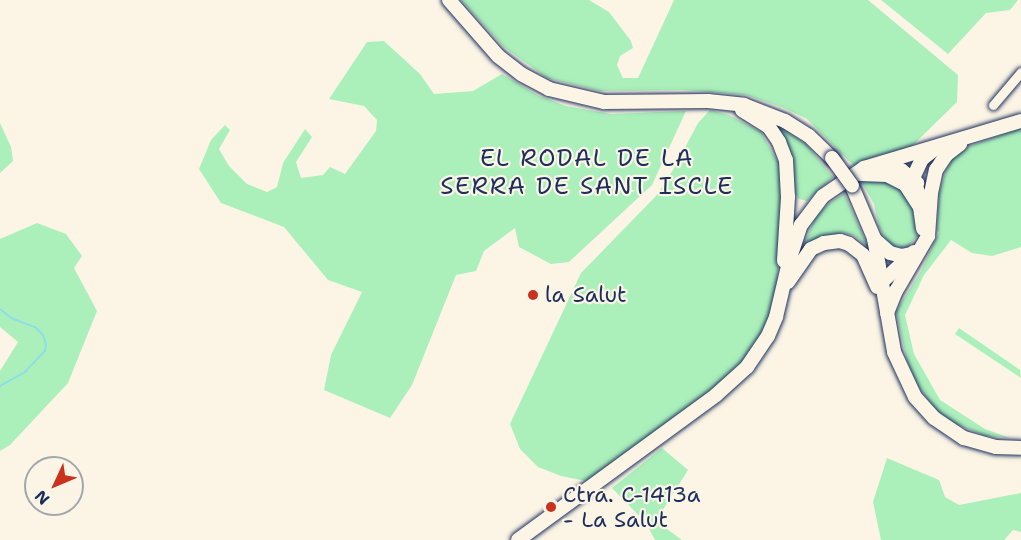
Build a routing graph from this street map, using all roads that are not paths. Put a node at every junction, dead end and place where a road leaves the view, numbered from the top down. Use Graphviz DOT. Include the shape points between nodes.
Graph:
graph roads {
  1 [pos="449,0"];
  2 [pos="1021,72"];
  3 [pos="728,102"];
  4 [pos="993,105"];
  5 [pos="1021,121"];
  6 [pos="939,154"];
  7 [pos="879,169"];
  8 [pos="913,178"];
  9 [pos="852,181"];
  10 [pos="788,196"];
  11 [pos="810,210"];
  12 [pos="926,211"];
  13 [pos="874,238"];
  14 [pos="911,254"];
  15 [pos="882,282"];
  16 [pos="784,287"];
  17 [pos="886,318"];
  18 [pos="1021,448"];
  19 [pos="518,540"];
  1 -- 3 [label="main road" via="498,56 537,84 561,94 616,103"];
  2 -- 4 [label="street"];
  3 -- 9 [label="main road, bridge" via="761,110 809,136"];
  3 -- 10 [label="main road" via="764,122 773,132 786,160"];
  5 -- 6 [label="main road" via="971,137"];
  6 -- 7 [label="main road"];
  6 -- 8 [label="main road" via="922,159"];
  6 -- 12 [label="main road"];
  7 -- 8 [label="main road"];
  7 -- 9 [label="main road"];
  7 -- 12 [label="main road" via="910,190"];
  8 -- 12 [label="main road"];
  9 -- 11 [label="main road" via="823,196"];
  9 -- 13 [label="main road"];
  10 -- 11 [label="main road" via="798,206"];
  10 -- 16 [label="main road"];
  11 -- 16 [label="main road" via="798,232"];
  12 -- 14 [label="main road" via="922,240"];
  12 -- 17 [label="main road" via="931,217 927,242 896,291"];
  13 -- 14 [label="main road" via="890,253"];
  13 -- 15 [label="main road"];
  14 -- 15 [label="main road"];
  15 -- 17 [label="main road"];
  16 -- 17 [label="main road" via="817,245 832,241 849,244 868,262"];
  16 -- 19 [label="main road" via="768,336 740,375"];
  17 -- 18 [label="main road" via="899,367 923,408 964,438 996,447"];
}
